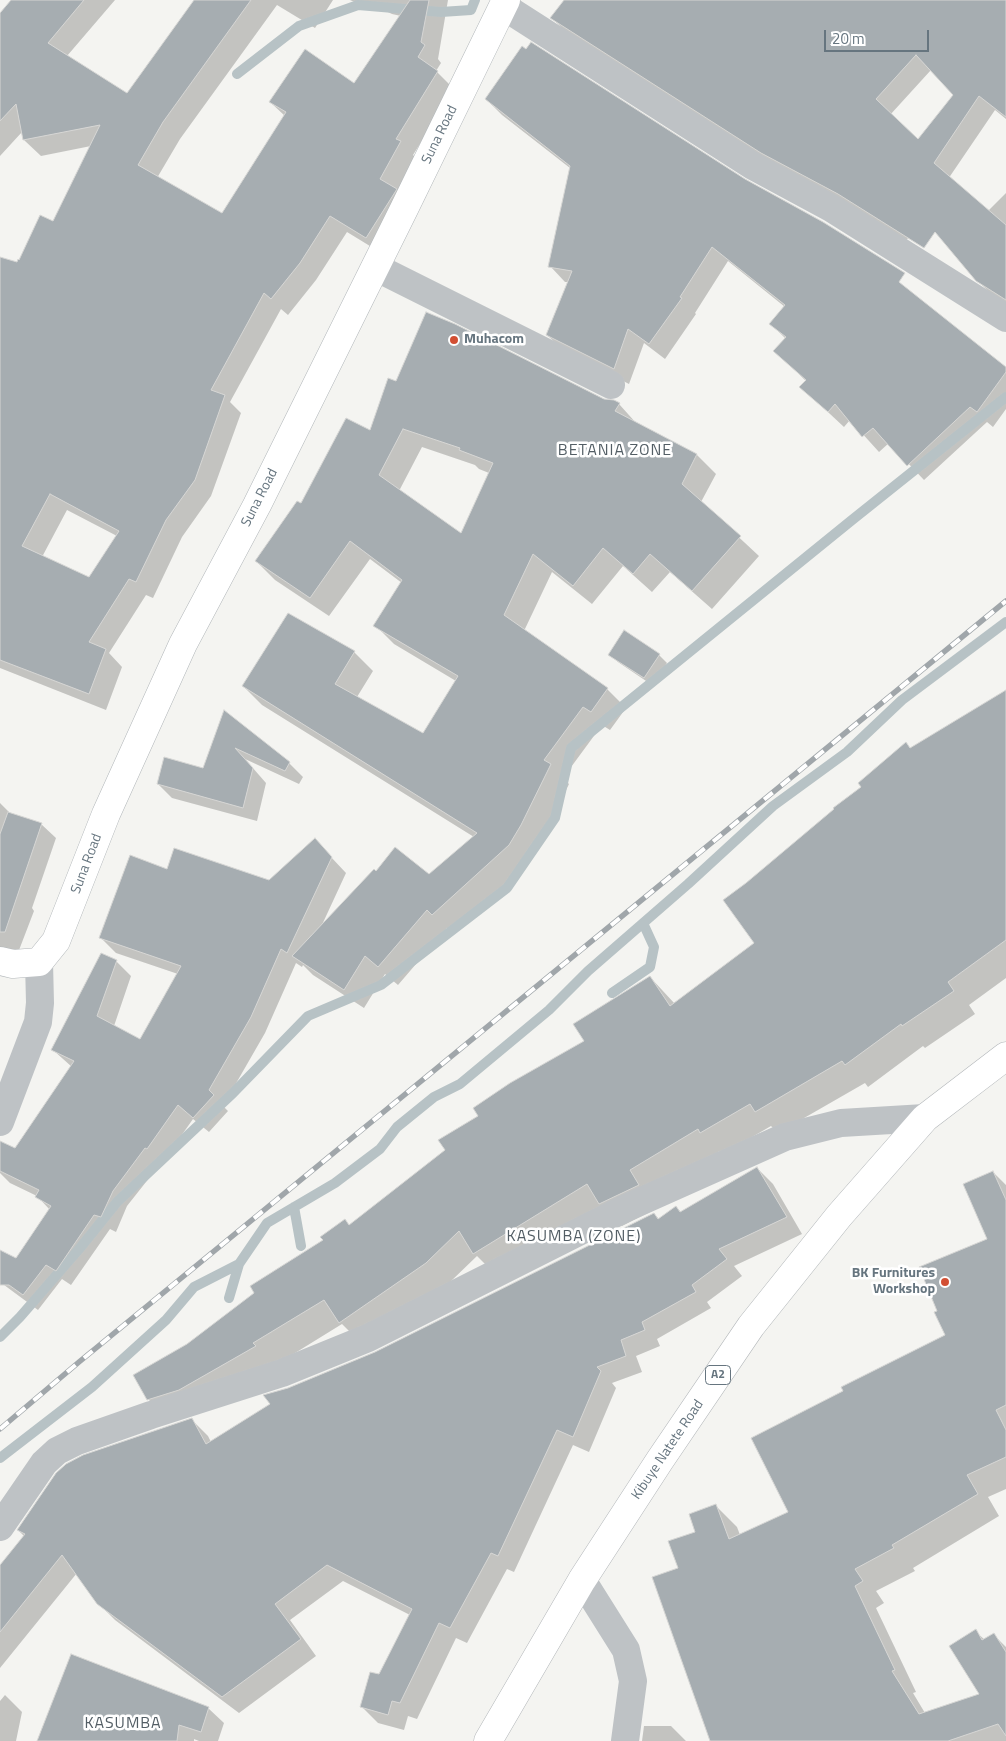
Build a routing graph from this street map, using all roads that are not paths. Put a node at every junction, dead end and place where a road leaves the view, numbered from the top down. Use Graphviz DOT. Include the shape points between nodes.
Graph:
graph roads {
  1 [pos="504,3"];
  2 [pos="375,267"];
  3 [pos="1006,318"];
  4 [pos="611,385"];
  5 [pos="0,961"];
  6 [pos="39,962"];
  7 [pos="1006,1056"];
  8 [pos="925,1118"];
  9 [pos="0,1122"];
  10 [pos="0,1528"];
  11 [pos="582,1580"];
  12 [pos="488,1741"];
  13 [pos="625,1741"];
  1 -- 2 [label="street, Suna Road"];
  1 -- 3 [label="street" via="753,166 831,208"];
  2 -- 4 [label="street"];
  2 -- 6 [label="street, Suna Road" via="183,644 106,814 56,941"];
  5 -- 6 [label="street" via="13,964"];
  6 -- 9 [label="street" via="38,1022"];
  7 -- 8 [label="street, Kibuye Natete Road / A2"];
  8 -- 10 [label="street" via="841,1123 785,1137 626,1208 368,1338 282,1373 77,1441 57,1451 44,1463"];
  8 -- 11 [label="street, Kibuye Natete Road / A2" via="839,1216 750,1326"];
  11 -- 12 [label="street, Kibuye Natete Road / A2"];
  11 -- 13 [label="street" via="626,1650 633,1681"];
}
